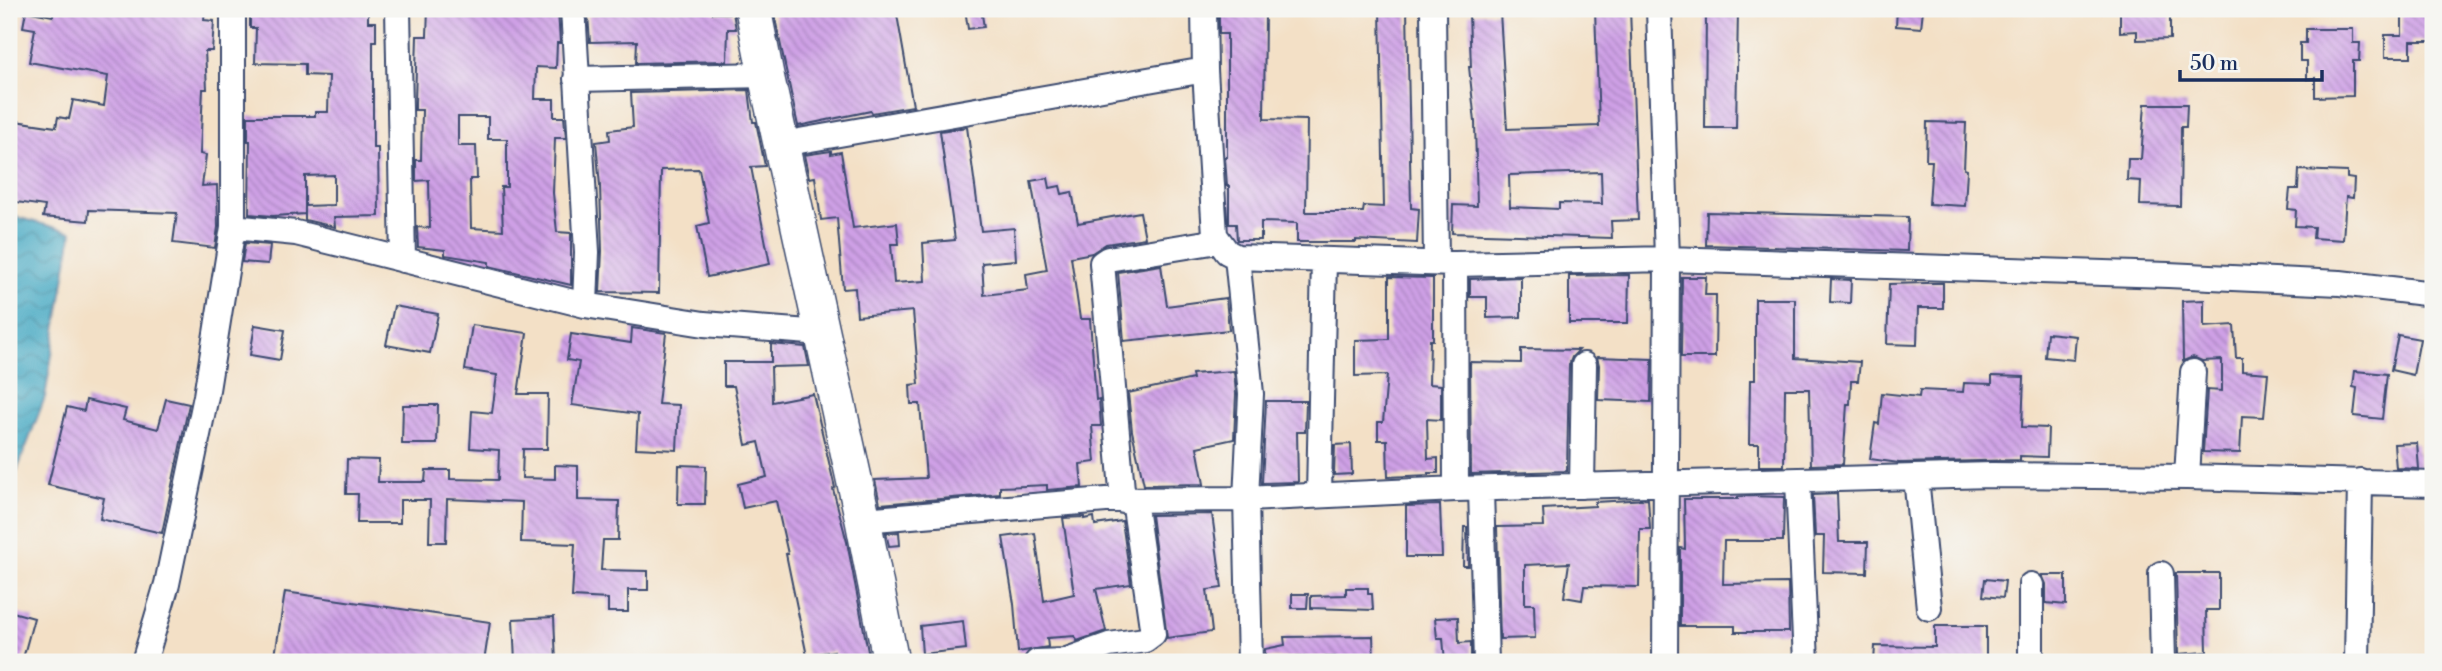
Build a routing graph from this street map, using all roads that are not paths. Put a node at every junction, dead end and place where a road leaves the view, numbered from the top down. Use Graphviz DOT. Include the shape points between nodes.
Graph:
graph roads {
  1 [pos="233,9"];
  2 [pos="398,9"];
  3 [pos="573,9"];
  4 [pos="753,9"];
  5 [pos="1203,9"];
  6 [pos="1433,9"];
  7 [pos="1659,9"];
  8 [pos="1205,70"];
  9 [pos="766,75"];
  10 [pos="576,79"];
  11 [pos="782,144"];
  12 [pos="233,227"];
  13 [pos="1217,241"];
  14 [pos="1237,257"];
  15 [pos="1667,259"];
  16 [pos="403,260"];
  17 [pos="1324,260"];
  18 [pos="1446,263"];
  19 [pos="2433,294"];
  20 [pos="584,305"];
  21 [pos="822,333"];
  22 [pos="1584,365"];
  23 [pos="2193,372"];
  24 [pos="1916,477"];
  25 [pos="2187,477"];
  26 [pos="1798,481"];
  27 [pos="2360,481"];
  28 [pos="1665,483"];
  29 [pos="2433,484"];
  30 [pos="1581,486"];
  31 [pos="1456,489"];
  32 [pos="1482,490"];
  33 [pos="1319,494"];
  34 [pos="1246,499"];
  35 [pos="1129,500"];
  36 [pos="863,520"];
  37 [pos="2161,574"];
  38 [pos="2031,585"];
  39 [pos="1929,608"];
  40 [pos="144,662"];
  41 [pos="891,662"];
  42 [pos="1037,662"];
  43 [pos="1250,662"];
  44 [pos="1486,662"];
  45 [pos="1665,662"];
  46 [pos="1806,662"];
  47 [pos="2031,662"];
  48 [pos="2163,662"];
  49 [pos="2357,662"];
  1 -- 12 [label="street"];
  2 -- 16 [label="street"];
  3 -- 10 [label="street"];
  4 -- 9 [label="highway"];
  5 -- 8 [label="street"];
  6 -- 18 [label="street"];
  7 -- 15 [label="street"];
  8 -- 11 [label="street"];
  8 -- 13 [label="street"];
  9 -- 10 [label="street"];
  9 -- 11 [label="highway"];
  10 -- 20 [label="street" via="587,252"];
  11 -- 21 [label="highway"];
  12 -- 16 [label="street" via="296,233"];
  12 -- 40 [label="street" via="206,396 166,584"];
  13 -- 14 [label="street"];
  13 -- 35 [label="street" via="1102,263"];
  14 -- 17 [label="street"];
  14 -- 34 [label="street" via="1251,394"];
  15 -- 18 [label="street"];
  15 -- 19 [label="street" via="2168,275"];
  15 -- 28 [label="street"];
  16 -- 20 [label="street"];
  17 -- 18 [label="street"];
  17 -- 33 [label="street"];
  18 -- 31 [label="street"];
  20 -- 21 [label="street" via="704,324"];
  21 -- 36 [label="highway"];
  22 -- 30 [label="street"];
  23 -- 25 [label="street"];
  24 -- 25 [label="street"];
  24 -- 26 [label="street"];
  24 -- 39 [label="street"];
  25 -- 27 [label="street"];
  26 -- 28 [label="street"];
  26 -- 46 [label="street"];
  27 -- 29 [label="street"];
  27 -- 49 [label="street"];
  28 -- 30 [label="street"];
  28 -- 45 [label="street"];
  30 -- 32 [label="street"];
  31 -- 32 [label="street"];
  31 -- 33 [label="street"];
  32 -- 44 [label="street"];
  33 -- 34 [label="street"];
  34 -- 35 [label="street"];
  34 -- 43 [label="street"];
  35 -- 36 [label="street"];
  35 -- 42 [label="street" via="1153,634 1064,661"];
  36 -- 41 [label="highway"];
  37 -- 48 [label="street"];
  38 -- 47 [label="street"];
}
